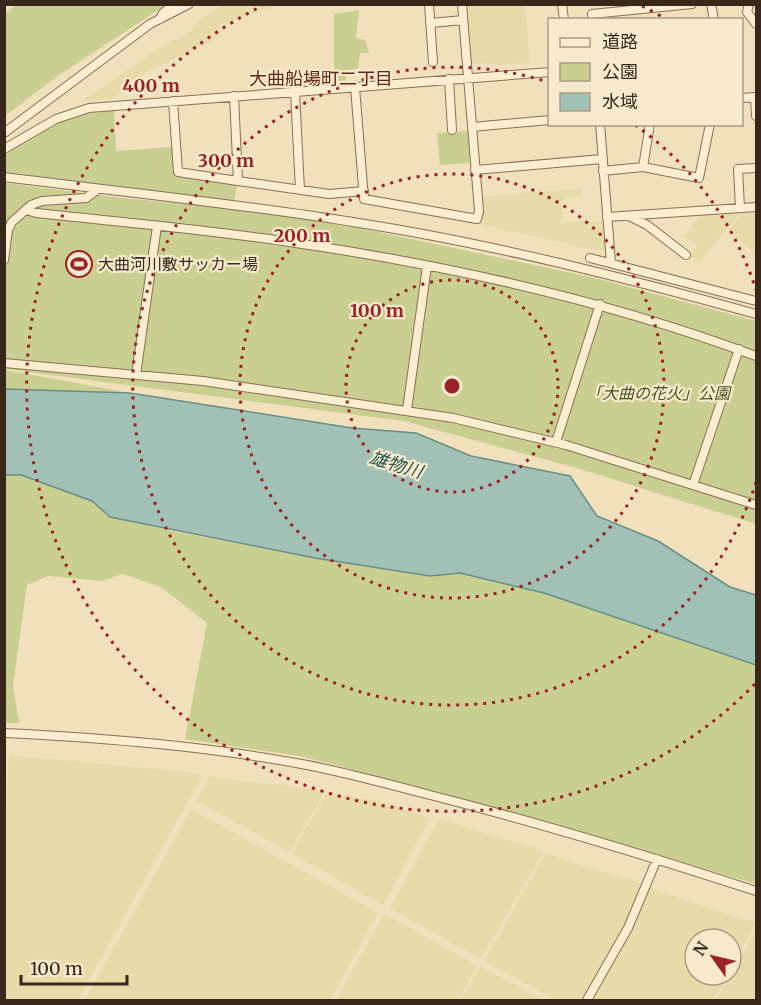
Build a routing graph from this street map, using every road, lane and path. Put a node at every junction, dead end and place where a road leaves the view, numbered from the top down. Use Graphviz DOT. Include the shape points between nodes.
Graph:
graph roads {
  1 [pos="174,4"];
  2 [pos="189,4"];
  3 [pos="429,4"];
  4 [pos="462,4"];
  5 [pos="693,4"];
  6 [pos="749,4"];
  7 [pos="632,10"];
  8 [pos="593,18"];
  9 [pos="633,18"];
  10 [pos="160,20"];
  11 [pos="463,20"];
  12 [pos="430,23"];
  13 [pos="756,24"];
  14 [pos="433,62"];
  15 [pos="548,72"];
  16 [pos="468,78"];
  17 [pos="449,79"];
  18 [pos="355,87"];
  19 [pos="295,92"];
  20 [pos="234,96"];
  21 [pos="743,98"];
  22 [pos="173,101"];
  23 [pos="756,116"];
  24 [pos="548,120"];
  25 [pos="600,126"];
  26 [pos="650,126"];
  27 [pos="710,126"];
  28 [pos="472,127"];
  29 [pos="452,130"];
  30 [pos="4,133"];
  31 [pos="4,149"];
  32 [pos="602,159"];
  33 [pos="643,167"];
  34 [pos="756,168"];
  35 [pos="476,170"];
  36 [pos="603,171"];
  37 [pos="4,177"];
  38 [pos="238,181"];
  39 [pos="98,189"];
  40 [pos="300,190"];
  41 [pos="364,191"];
  42 [pos="756,207"];
  43 [pos="740,208"];
  44 [pos="26,210"];
  45 [pos="607,217"];
  46 [pos="629,217"];
  47 [pos="157,226"];
  48 [pos="686,255"];
  49 [pos="590,258"];
  50 [pos="4,260"];
  51 [pos="611,263"];
  52 [pos="427,266"];
  53 [pos="756,301"];
  54 [pos="600,304"];
  55 [pos="756,315"];
  56 [pos="739,349"];
  57 [pos="756,356"];
  58 [pos="4,363"];
  59 [pos="136,375"];
  60 [pos="407,410"];
  61 [pos="556,442"];
  62 [pos="693,485"];
  63 [pos="756,505"];
  64 [pos="4,733"];
  65 [pos="657,859"];
  66 [pos="756,891"];
  67 [pos="587,1000"];
  1 -- 10 [label="street"];
  2 -- 10 [label="street"];
  3 -- 12 [label="street"];
  4 -- 11 [label="street"];
  5 -- 7 [label="street"];
  6 -- 13 [label="street" via="747,12"];
  7 -- 8 [label="street" via="592,14"];
  7 -- 9 [label="street"];
  10 -- 30 [label="street"];
  11 -- 12 [label="street"];
  11 -- 16 [label="street"];
  12 -- 14 [label="street"];
  15 -- 16 [label="street"];
  16 -- 17 [label="street"];
  16 -- 28 [label="street"];
  17 -- 18 [label="street"];
  17 -- 29 [label="street"];
  18 -- 19 [label="street"];
  18 -- 41 [label="street"];
  19 -- 20 [label="street"];
  19 -- 40 [label="street"];
  20 -- 22 [label="street"];
  20 -- 38 [label="street"];
  21 -- 23 [label="street" via="755,97"];
  22 -- 31 [label="street" via="88,108 56,119"];
  22 -- 38 [label="street" via="178,172"];
  24 -- 28 [label="street"];
  25 -- 32 [label="street"];
  26 -- 33 [label="street"];
  27 -- 33 [label="street" via="699,178"];
  28 -- 35 [label="street"];
  32 -- 35 [label="street"];
  32 -- 36 [label="street"];
  33 -- 36 [label="street"];
  34 -- 43 [label="street" via="738,169"];
  35 -- 41 [label="street" via="477,219 364,199"];
  36 -- 45 [label="street"];
  37 -- 39 [label="street"];
  38 -- 40 [label="street"];
  39 -- 44 [label="street" via="86,198 42,201"];
  39 -- 55 [label="street" via="279,211 440,237 661,288"];
  40 -- 41 [label="street" via="329,194"];
  42 -- 43 [label="street"];
  43 -- 46 [label="street"];
  44 -- 47 [label="street"];
  44 -- 50 [label="street" via="8,230"];
  45 -- 46 [label="street"];
  45 -- 51 [label="street"];
  46 -- 48 [label="street" via="647,225"];
  47 -- 52 [label="street" via="288,241"];
  47 -- 59 [label="street"];
  49 -- 51 [label="street"];
  51 -- 53 [label="street"];
  52 -- 54 [label="street"];
  52 -- 60 [label="street"];
  54 -- 56 [label="street"];
  54 -- 61 [label="street"];
  56 -- 57 [label="street"];
  56 -- 62 [label="street"];
  58 -- 59 [label="street"];
  59 -- 60 [label="street" via="225,383"];
  60 -- 61 [label="street"];
  61 -- 62 [label="street"];
  62 -- 63 [label="street"];
  64 -- 65 [label="street" via="104,738 307,765 469,805"];
  65 -- 66 [label="street"];
  65 -- 67 [label="street" via="628,928"];
}
